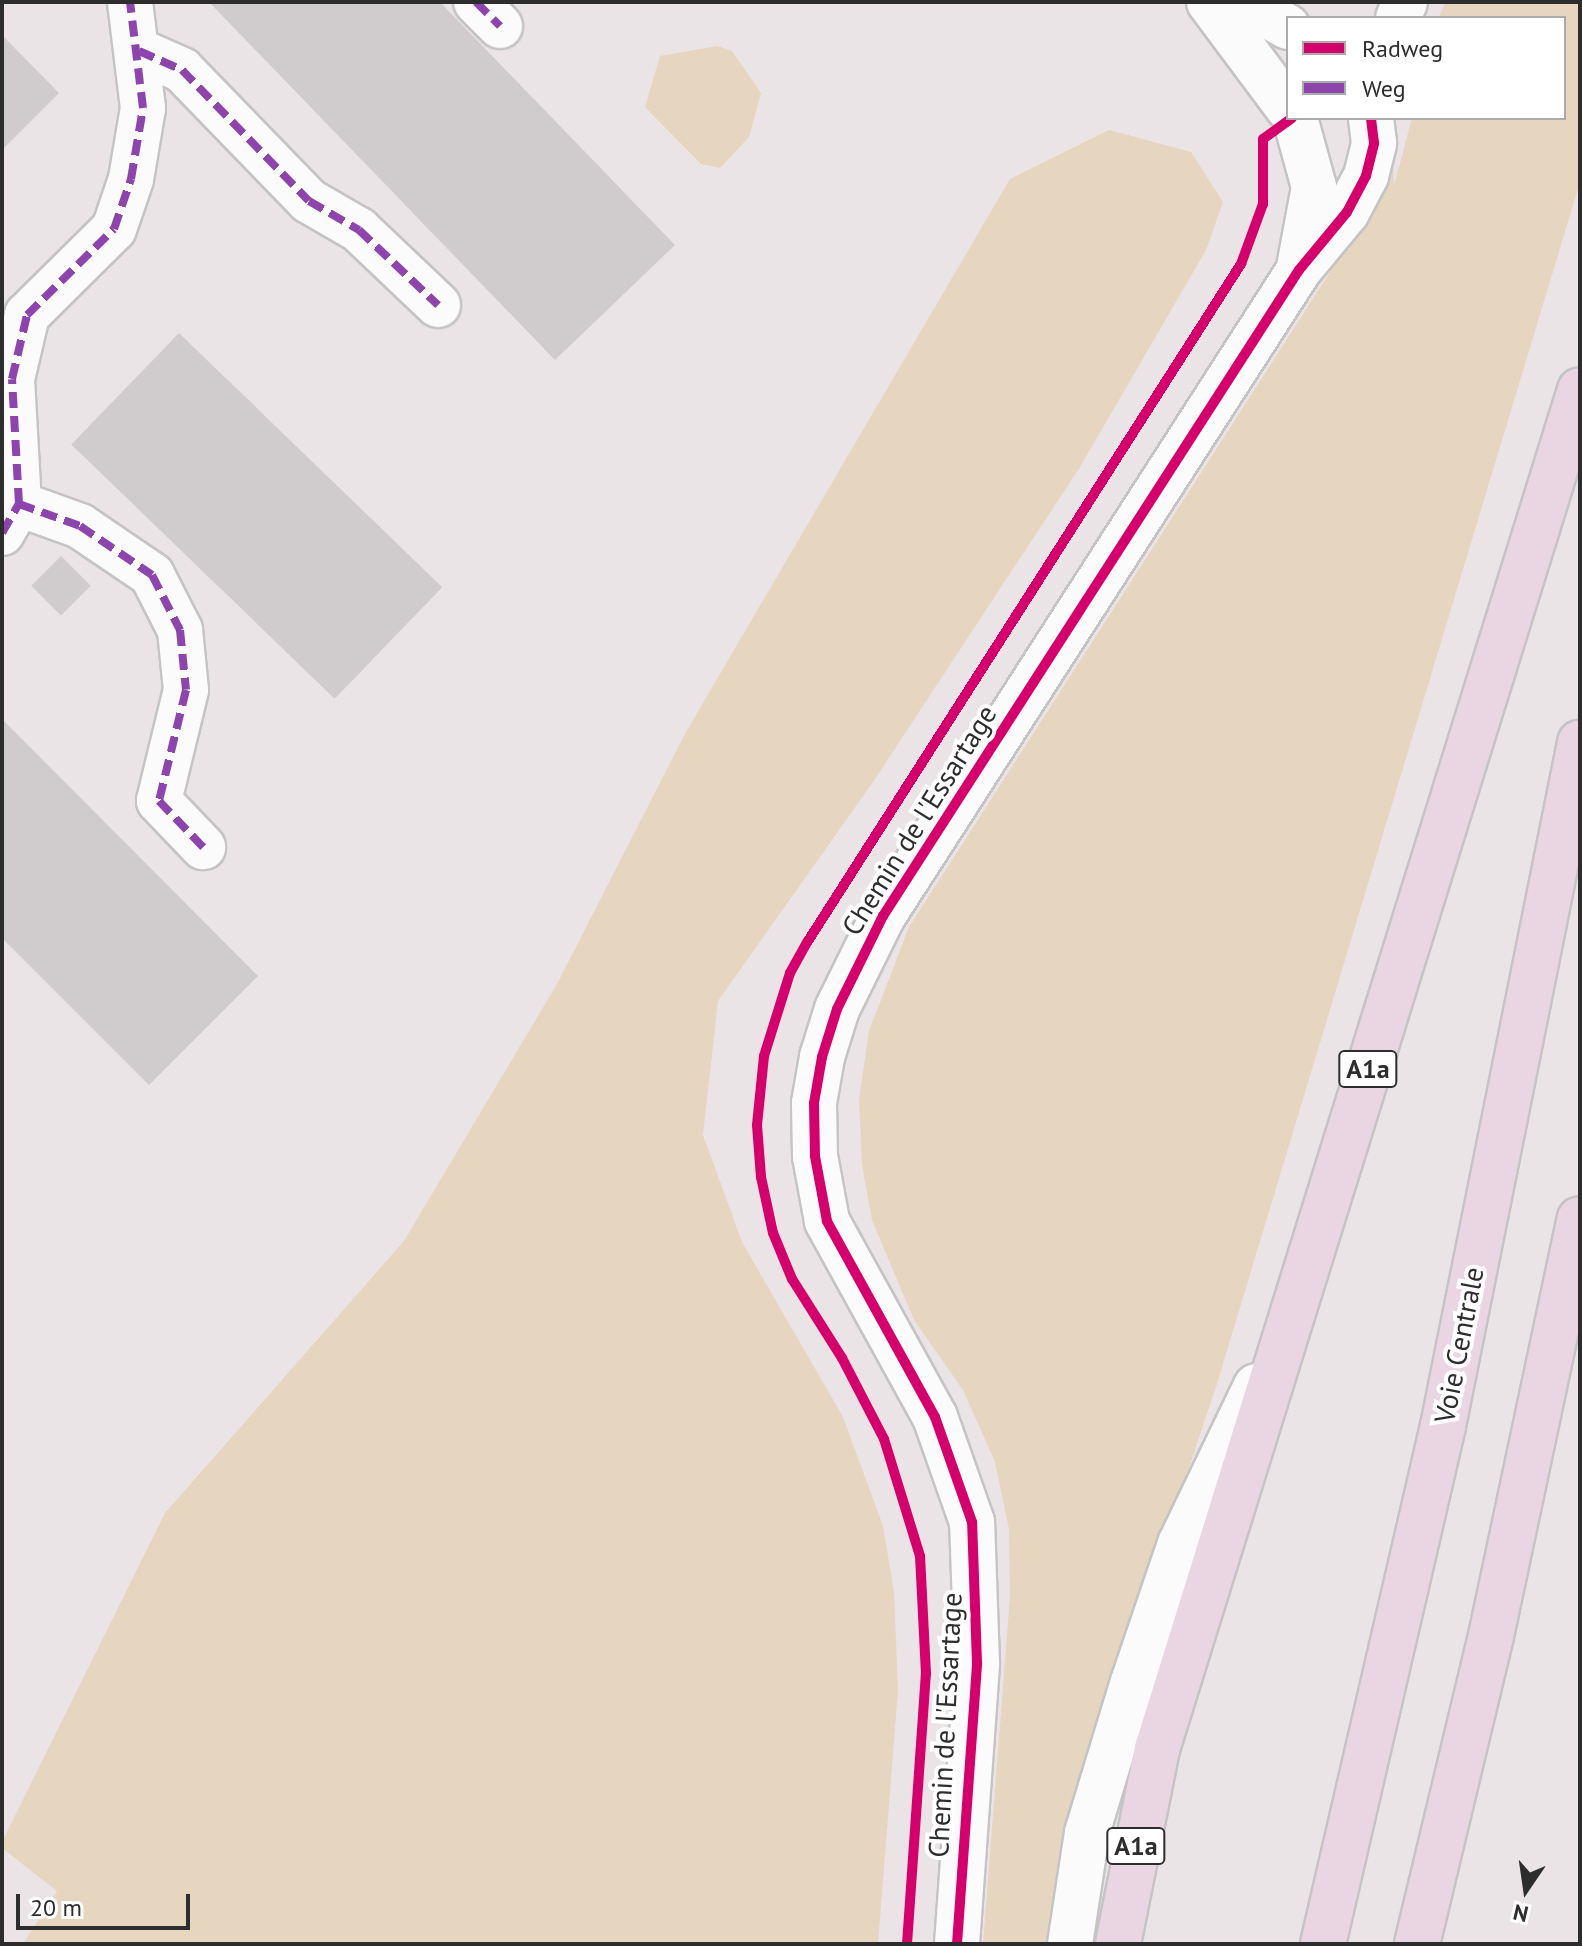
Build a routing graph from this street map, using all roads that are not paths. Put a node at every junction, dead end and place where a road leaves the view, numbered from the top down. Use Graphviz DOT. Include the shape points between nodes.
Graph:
graph roads {
  1 [pos="130,2"];
  2 [pos="1209,2"];
  3 [pos="1243,2"];
  4 [pos="1286,26"];
  5 [pos="139,51"];
  6 [pos="1286,105"];
  7 [pos="1296,120"];
  8 [pos="1371,120"];
  9 [pos="1299,270"];
  10 [pos="438,305"];
  11 [pos="1580,390"];
  12 [pos="10,518"];
  13 [pos="1580,743"];
  14 [pos="203,847"];
  15 [pos="1580,1219"];
  16 [pos="1294,1309"];
  17 [pos="957,1944"];
  18 [pos="1070,1944"];
  19 [pos="1118,1944"];
  20 [pos="1323,1944"];
  21 [pos="1417,1944"];
  1 -- 5 [label="street"];
  2 -- 6 [label="street"];
  3 -- 4 [label="street"];
  5 -- 10 [label="street" via="182,70 309,201 359,230"];
  5 -- 12 [label="street" via="143,108 131,179 114,229 27,315 12,379"];
  7 -- 9 [label="street, Chemin de l'Essartage" via="1314,187"];
  8 -- 9 [label="street, Chemin de l'Essartage" via="1374,143 1366,176 1347,212"];
  9 -- 17 [label="street, Chemin de l'Essartage" via="883,916 837,1009 822,1057 814,1103 815,1156 827,1221 935,1417 972,1522 977,1663"];
  11 -- 16 [label="highway, A1a"];
  12 -- 14 [label="street" via="80,526 152,575 180,630 186,690 159,801"];
  13 -- 20 [label="highway, Voie Centrale" via="1437,1456"];
  15 -- 21 [label="highway" via="1491,1636"];
  16 -- 18 [label="street" via="1180,1544 1087,1833"];
  16 -- 19 [label="highway, A1a" via="1157,1749"];
}
